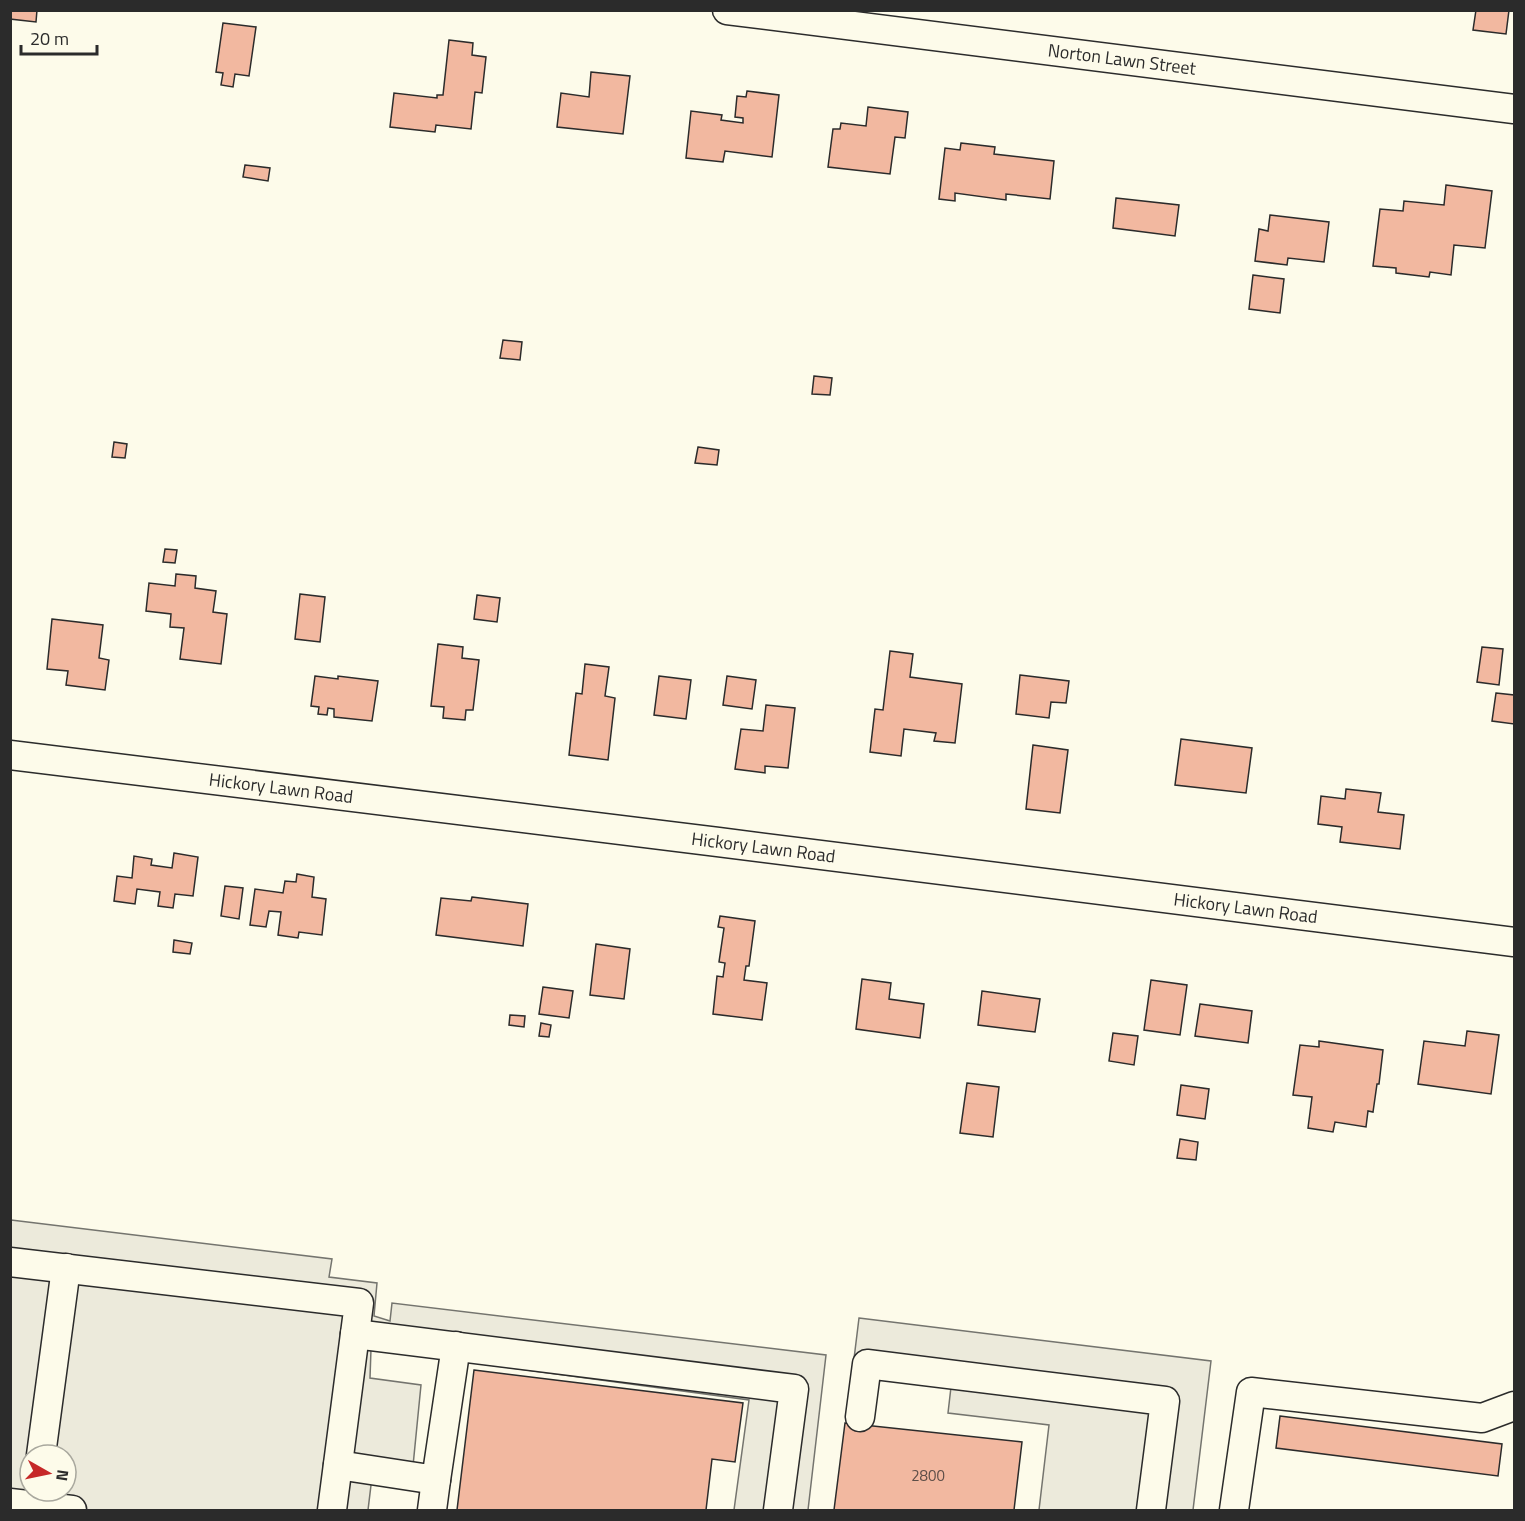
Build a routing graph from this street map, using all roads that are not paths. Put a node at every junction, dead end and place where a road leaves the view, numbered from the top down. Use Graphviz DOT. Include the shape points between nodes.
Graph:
graph roads {
  1 [pos="727,10"];
  2 [pos="1515,109"];
  3 [pos="10,755"];
  4 [pos="1515,942"];
  5 [pos="10,1262"];
  6 [pos="66,1268"];
  7 [pos="355,1334"];
  8 [pos="456,1346"];
  9 [pos="1515,1406"];
  10 [pos="860,1417"];
  11 [pos="43,1443"];
  12 [pos="338,1465"];
  13 [pos="436,1480"];
  14 [pos="40,1503"];
  15 [pos="72,1510"];
  16 [pos="332,1510"];
  17 [pos="432,1510"];
  18 [pos="778,1510"];
  19 [pos="1151,1510"];
  20 [pos="1234,1510"];
  1 -- 2 [label="street, Norton Lawn Street"];
  3 -- 4 [label="street, Hickory Lawn Road"];
  5 -- 6 [label="street"];
  6 -- 7 [label="street" via="359,1303"];
  6 -- 11 [label="street"];
  7 -- 8 [label="street"];
  7 -- 12 [label="street"];
  8 -- 13 [label="street"];
  8 -- 18 [label="street" via="794,1389"];
  9 -- 20 [label="street" via="1482,1418 1251,1392"];
  10 -- 19 [label="street" via="867,1364 1165,1401"];
  12 -- 13 [label="street"];
  12 -- 16 [label="street"];
  13 -- 17 [label="street"];
  14 -- 15 [label="street"];
}
